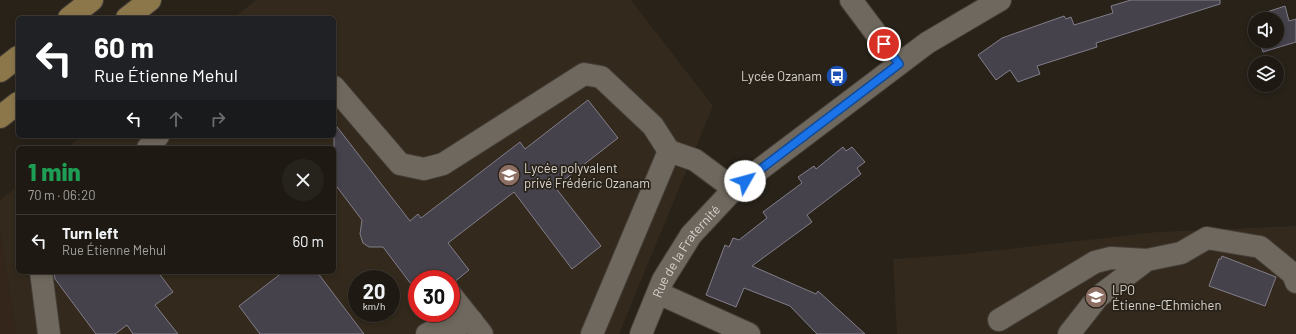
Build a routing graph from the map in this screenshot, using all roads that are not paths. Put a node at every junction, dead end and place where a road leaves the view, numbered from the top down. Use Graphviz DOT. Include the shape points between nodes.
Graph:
graph roads {
  1 [pos="92,0"];
  2 [pos="150,0"];
  3 [pos="851,0"];
  4 [pos="1000,0"];
  5 [pos="72,16"];
  6 [pos="130,16"];
  7 [pos="16,59"];
  8 [pos="899,64"];
  9 [pos="0,71"];
  10 [pos="336,89"];
  11 [pos="16,104"];
  12 [pos="0,116"];
  13 [pos="156,138"];
  14 [pos="150,146"];
  15 [pos="669,151"];
  16 [pos="734,189"];
  17 [pos="1147,260"];
  18 [pos="41,274"];
  19 [pos="1296,282"];
  20 [pos="658,293"];
  21 [pos="460,307"];
  22 [pos="999,320"];
  23 [pos="477,328"];
  24 [pos="49,334"];
  25 [pos="427,334"];
  26 [pos="592,334"];
  27 [pos="641,334"];
  28 [pos="749,334"];
  29 [pos="1069,334"];
  1 -- 5 [label="main road"];
  2 -- 6 [label="main road"];
  3 -- 8 [label="street"];
  4 -- 8 [label="street, Rue de la Fraternité" via="927,43"];
  7 -- 9 [label="main road"];
  8 -- 16 [label="street, Rue de la Fraternité"];
  10 -- 15 [label="street" via="400,164 424,169 443,164 584,74 601,76 652,126"];
  11 -- 12 [label="main road"];
  13 -- 14 [label="street"];
  15 -- 16 [label="street" via="695,160"];
  15 -- 26 [label="street"];
  16 -- 20 [label="street, Rue de la Fraternité" via="691,235 663,280"];
  17 -- 19 [label="street" via="1181,253 1207,238 1260,247 1293,274"];
  17 -- 22 [label="street" via="1111,258 1095,262"];
  17 -- 29 [label="street" via="1098,297"];
  18 -- 24 [label="street"];
  20 -- 27 [label="street, Rue de la Fraternité"];
  20 -- 28 [label="street"];
  21 -- 23 [label="street"];
  23 -- 25 [label="street" via="434,330"];
}
